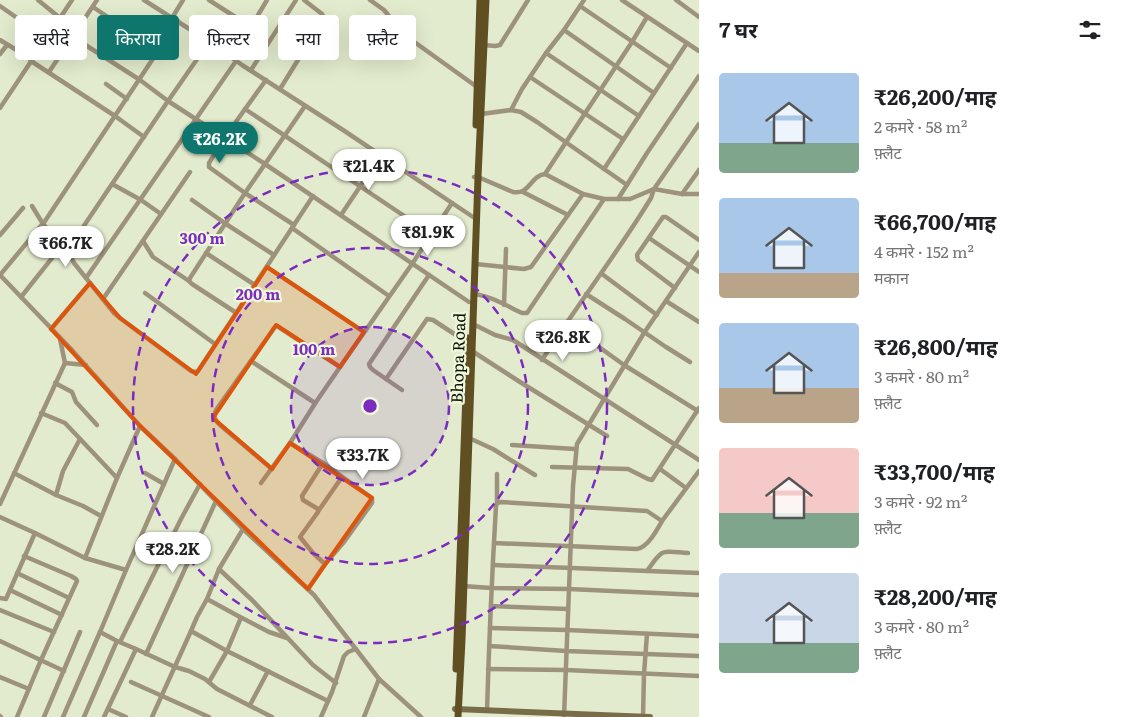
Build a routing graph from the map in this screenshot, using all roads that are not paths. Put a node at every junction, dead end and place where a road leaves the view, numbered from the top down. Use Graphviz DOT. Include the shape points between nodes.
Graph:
graph roads {
  1 [pos="38,0"];
  2 [pos="72,0"];
  3 [pos="98,0"];
  4 [pos="144,0"];
  5 [pos="184,0"];
  6 [pos="209,0"];
  7 [pos="267,0"];
  8 [pos="296,0"];
  9 [pos="304,0"];
  10 [pos="370,0"];
  11 [pos="384,0"];
  12 [pos="480,0"];
  13 [pos="486,0"];
  14 [pos="528,0"];
  15 [pos="584,0"];
  16 [pos="622,0"];
  17 [pos="678,0"];
  18 [pos="0,6"];
  19 [pos="380,6"];
  20 [pos="580,6"];
  21 [pos="93,7"];
  22 [pos="56,15"];
  23 [pos="62,15"];
  24 [pos="105,15"];
  25 [pos="167,15"];
  26 [pos="174,15"];
  27 [pos="232,15"];
  28 [pos="258,15"];
  29 [pos="87,16"];
  30 [pos="15,17"];
  31 [pos="647,17"];
  32 [pos="699,17"];
  33 [pos="564,30"];
  34 [pos="0,40"];
  35 [pos="632,42"];
  36 [pos="687,43"];
  37 [pos="7,45"];
  38 [pos="484,45"];
  39 [pos="87,46"];
  40 [pos="15,49"];
  41 [pos="699,51"];
  42 [pos="546,53"];
  43 [pos="0,54"];
  44 [pos="31,60"];
  45 [pos="57,60"];
  46 [pos="152,60"];
  47 [pos="196,60"];
  48 [pos="234,60"];
  49 [pos="616,67"];
  50 [pos="670,68"];
  51 [pos="251,70"];
  52 [pos="49,72"];
  53 [pos="699,76"];
  54 [pos="530,77"];
  55 [pos="140,80"];
  56 [pos="266,80"];
  57 [pos="697,83"];
  58 [pos="106,84"];
  59 [pos="477,86"];
  60 [pos="280,89"];
  61 [pos="600,90"];
  62 [pos="654,93"];
  63 [pos="127,99"];
  64 [pos="168,101"];
  65 [pos="305,106"];
  66 [pos="0,108"];
  67 [pos="245,109"];
  68 [pos="511,110"];
  69 [pos="481,114"];
  70 [pos="584,114"];
  71 [pos="115,116"];
  72 [pos="639,116"];
  73 [pos="197,119"];
  74 [pos="699,124"];
  75 [pos="284,136"];
  76 [pos="144,137"];
  77 [pos="225,137"];
  78 [pos="623,139"];
  79 [pos="565,142"];
  80 [pos="381,155"];
  81 [pos="265,164"];
  82 [pos="604,169"];
  83 [pos="699,170"];
  84 [pos="190,172"];
  85 [pos="545,174"];
  86 [pos="476,177"];
  87 [pos="112,184"];
  88 [pos="627,185"];
  89 [pos="361,186"];
  90 [pos="654,189"];
  91 [pos="523,192"];
  92 [pos="245,193"];
  93 [pos="583,194"];
  94 [pos="682,194"];
  95 [pos="699,194"];
  96 [pos="313,196"];
  97 [pos="604,199"];
  98 [pos="618,199"];
  99 [pos="141,200"];
  100 [pos="192,200"];
  101 [pos="452,203"];
  102 [pos="32,206"];
  103 [pos="23,208"];
  104 [pos="161,214"];
  105 [pos="340,215"];
  106 [pos="568,215"];
  107 [pos="473,217"];
  108 [pos="43,224"];
  109 [pos="226,224"];
  110 [pos="293,226"];
  111 [pos="431,234"];
  112 [pos="0,235"];
  113 [pos="649,238"];
  114 [pos="699,240"];
  115 [pos="143,241"];
  116 [pos="63,245"];
  117 [pos="506,249"];
  118 [pos="699,252"];
  119 [pos="206,253"];
  120 [pos="274,255"];
  121 [pos="412,264"];
  122 [pos="475,264"];
  123 [pos="690,266"];
  124 [pos="267,267"];
  125 [pos="505,267"];
  126 [pos="699,272"];
  127 [pos="602,274"];
  128 [pos="0,275"];
  129 [pos="429,275"];
  130 [pos="86,278"];
  131 [pos="190,281"];
  132 [pos="90,283"];
  133 [pos="254,284"];
  134 [pos="675,288"];
  135 [pos="145,293"];
  136 [pos="474,294"];
  137 [pos="586,294"];
  138 [pos="389,296"];
  139 [pos="21,297"];
  140 [pos="103,299"];
  141 [pos="666,301"];
  142 [pos="469,302"];
  143 [pos="504,305"];
  144 [pos="236,312"];
  145 [pos="657,314"];
  146 [pos="699,322"];
  147 [pos="473,324"];
  148 [pos="51,329"];
  149 [pos="364,332"];
  150 [pos="644,333"];
  151 [pos="60,338"];
  152 [pos="588,339"];
  153 [pos="468,343"];
  154 [pos="215,344"];
  155 [pos="472,351"];
  156 [pos="251,360"];
  157 [pos="542,360"];
  158 [pos="690,362"];
  159 [pos="65,363"];
  160 [pos="86,365"];
  161 [pos="624,366"];
  162 [pos="340,367"];
  163 [pos="386,379"];
  164 [pos="55,383"];
  165 [pos="402,390"];
  166 [pos="604,399"];
  167 [pos="315,403"];
  168 [pos="698,410"];
  169 [pos="41,413"];
  170 [pos="97,425"];
  171 [pos="587,425"];
  172 [pos="140,426"];
  173 [pos="607,436"];
  174 [pos="469,438"];
  175 [pos="80,439"];
  176 [pos="290,444"];
  177 [pos="675,444"];
  178 [pos="512,445"];
  179 [pos="575,449"];
  180 [pos="175,459"];
  181 [pos="699,460"];
  182 [pos="322,463"];
  183 [pos="552,467"];
  184 [pos="574,467"];
  185 [pos="272,469"];
  186 [pos="660,469"];
  187 [pos="699,471"];
  188 [pos="14,474"];
  189 [pos="146,474"];
  190 [pos="497,474"];
  191 [pos="535,475"];
  192 [pos="342,477"];
  193 [pos="117,478"];
  194 [pos="262,483"];
  195 [pos="164,484"];
  196 [pos="200,484"];
  197 [pos="686,488"];
  198 [pos="56,495"];
  199 [pos="216,502"];
  200 [pos="497,503"];
  201 [pos="0,504"];
  202 [pos="573,507"];
  203 [pos="319,510"];
  204 [pos="101,516"];
  205 [pos="0,517"];
  206 [pos="662,520"];
  207 [pos="243,529"];
  208 [pos="34,533"];
  209 [pos="494,543"];
  210 [pos="571,546"];
  211 [pos="688,553"];
  212 [pos="24,556"];
  213 [pos="85,558"];
  214 [pos="325,564"];
  215 [pos="493,565"];
  216 [pos="570,568"];
  217 [pos="219,569"];
  218 [pos="126,570"];
  219 [pos="647,571"];
  220 [pos="17,573"];
  221 [pos="699,573"];
  222 [pos="461,586"];
  223 [pos="491,588"];
  224 [pos="308,589"];
  225 [pos="569,589"];
  226 [pos="10,590"];
  227 [pos="699,595"];
  228 [pos="0,598"];
  229 [pos="69,598"];
  230 [pos="207,599"];
  231 [pos="491,606"];
  232 [pos="568,609"];
  233 [pos="0,610"];
  234 [pos="62,615"];
  235 [pos="240,618"];
  236 [pos="490,628"];
  237 [pos="567,630"];
  238 [pos="191,631"];
  239 [pos="54,632"];
  240 [pos="80,632"];
  241 [pos="100,632"];
  242 [pos="647,634"];
  243 [pos="699,636"];
  244 [pos="288,638"];
  245 [pos="0,641"];
  246 [pos="118,641"];
  247 [pos="489,646"];
  248 [pos="136,649"];
  249 [pos="356,649"];
  250 [pos="227,651"];
  251 [pos="566,651"];
  252 [pos="146,654"];
  253 [pos="646,654"];
  254 [pos="699,656"];
  255 [pos="41,660"];
  256 [pos="175,667"];
  257 [pos="488,669"];
  258 [pos="566,670"];
  259 [pos="64,671"];
  260 [pos="268,671"];
  261 [pos="644,674"];
  262 [pos="699,676"];
  263 [pos="0,677"];
  264 [pos="379,679"];
  265 [pos="131,682"];
  266 [pos="209,682"];
  267 [pos="336,683"];
  268 [pos="29,690"];
  269 [pos="161,696"];
  270 [pos="328,701"];
  271 [pos="250,705"];
  272 [pos="108,708"];
  273 [pos="487,711"];
  274 [pos="457,713"];
  275 [pos="564,715"];
  276 [pos="17,717"];
  277 [pos="44,717"];
  278 [pos="63,717"];
  279 [pos="84,717"];
  280 [pos="104,717"];
  281 [pos="126,717"];
  282 [pos="152,717"];
  283 [pos="209,717"];
  284 [pos="272,717"];
  285 [pos="321,717"];
  286 [pos="364,717"];
  287 [pos="421,717"];
  288 [pos="643,717"];
  289 [pos="650,717"];
  1 -- 22 [label="street"];
  2 -- 23 [label="street"];
  3 -- 21 [label="street"];
  4 -- 25 [label="street"];
  5 -- 26 [label="street"];
  6 -- 27 [label="street"];
  7 -- 28 [label="street"];
  8 -- 51 [label="street"];
  9 -- 60 [label="street" via="324,18"];
  10 -- 19 [label="street"];
  11 -- 19 [label="street"];
  12 -- 59 [label="main road, Bhopa Road"];
  13 -- 38 [label="main road, Bhopa Road"];
  14 -- 38 [label="street" via="500,45"];
  15 -- 20 [label="street"];
  16 -- 31 [label="street"];
  17 -- 32 [label="street"];
  18 -- 30 [label="street"];
  19 -- 59 [label="street" via="403,33"];
  20 -- 33 [label="street"];
  20 -- 35 [label="street"];
  21 -- 24 [label="street"];
  21 -- 29 [label="street"];
  31 -- 35 [label="street"];
  31 -- 36 [label="street"];
  33 -- 42 [label="street"];
  33 -- 49 [label="street"];
  34 -- 37 [label="street"];
  35 -- 49 [label="street"];
  35 -- 50 [label="street"];
  36 -- 41 [label="street"];
  36 -- 50 [label="street"];
  37 -- 40 [label="street"];
  37 -- 43 [label="street"];
  38 -- 69 [label="main road, Bhopa Road"];
  39 -- 55 [label="street"];
  42 -- 54 [label="street"];
  42 -- 61 [label="street"];
  44 -- 52 [label="street"];
  44 -- 66 [label="street"];
  45 -- 52 [label="street"];
  46 -- 55 [label="street"];
  47 -- 64 [label="street"];
  48 -- 51 [label="street"];
  48 -- 73 [label="street"];
  49 -- 61 [label="street"];
  49 -- 62 [label="street"];
  50 -- 62 [label="street"];
  51 -- 56 [label="street"];
  52 -- 71 [label="street"];
  53 -- 57 [label="street"];
  54 -- 68 [label="street"];
  54 -- 70 [label="street"];
  55 -- 63 [label="street"];
  55 -- 64 [label="street"];
  56 -- 60 [label="street"];
  56 -- 67 [label="street"];
  57 -- 88 [label="street"];
  58 -- 63 [label="street"];
  59 -- 86 [label="main road, Bhopa Road"];
  60 -- 65 [label="street"];
  61 -- 70 [label="street"];
  61 -- 72 [label="street"];
  62 -- 72 [label="street"];
  63 -- 71 [label="street"];
  64 -- 73 [label="street"];
  64 -- 76 [label="street"];
  65 -- 75 [label="street"];
  65 -- 80 [label="street"];
  67 -- 75 [label="street"];
  67 -- 77 [label="street"];
  68 -- 69 [label="street"];
  68 -- 79 [label="street" via="537,122"];
  69 -- 86 [label="main road, Bhopa Road"];
  70 -- 78 [label="street"];
  70 -- 79 [label="street"];
  71 -- 76 [label="street"];
  71 -- 108 [label="street"];
  72 -- 78 [label="street"];
  73 -- 77 [label="street"];
  73 -- 99 [label="street"];
  74 -- 90 [label="street"];
  75 -- 81 [label="street"];
  75 -- 89 [label="street"];
  76 -- 87 [label="street"];
  77 -- 81 [label="street"];
  77 -- 92 [label="street" via="209,167"];
  78 -- 82 [label="street"];
  79 -- 82 [label="street"];
  79 -- 85 [label="street"];
  80 -- 89 [label="street"];
  80 -- 101 [label="street"];
  81 -- 92 [label="street"];
  81 -- 96 [label="street"];
  82 -- 88 [label="street"];
  83 -- 94 [label="street"];
  84 -- 104 [label="street"];
  85 -- 91 [label="street" via="538,176"];
  85 -- 93 [label="street"];
  86 -- 91 [label="street" via="513,192"];
  86 -- 107 [label="main road, Bhopa Road"];
  86 -- 122 [label="main road, Bhopa Road"];
  87 -- 99 [label="street"];
  87 -- 116 [label="street" via="77,236"];
  88 -- 98 [label="street"];
  89 -- 105 [label="street"];
  89 -- 111 [label="street"];
  90 -- 94 [label="street"];
  90 -- 98 [label="street" via="636,197"];
  90 -- 127 [label="street"];
  91 -- 106 [label="street"];
  92 -- 109 [label="street"];
  92 -- 110 [label="street"];
  93 -- 97 [label="street"];
  93 -- 106 [label="street"];
  94 -- 95 [label="street"];
  96 -- 105 [label="street"];
  96 -- 110 [label="street"];
  97 -- 98 [label="street"];
  97 -- 143 [label="street" via="527,313"];
  99 -- 104 [label="street"];
  99 -- 130 [label="street"];
  100 -- 109 [label="street"];
  101 -- 107 [label="street"];
  101 -- 111 [label="street"];
  102 -- 108 [label="street"];
  103 -- 112 [label="street"];
  104 -- 115 [label="street"];
  105 -- 121 [label="street"];
  106 -- 125 [label="street" via="531,267"];
  107 -- 142 [label="main road, Bhopa Road"];
  108 -- 116 [label="street"];
  108 -- 128 [label="street"];
  109 -- 119 [label="street"];
  109 -- 120 [label="street"];
  110 -- 120 [label="street"];
  110 -- 138 [label="street"];
  111 -- 121 [label="street"];
  113 -- 114 [label="street" via="664,217"];
  113 -- 123 [label="street"];
  113 -- 134 [label="street" via="638,260"];
  115 -- 131 [label="street" via="154,257"];
  115 -- 140 [label="street"];
  116 -- 130 [label="street"];
  116 -- 139 [label="street"];
  117 -- 125 [label="street"];
  118 -- 123 [label="street"];
  119 -- 131 [label="street"];
  119 -- 133 [label="street"];
  120 -- 124 [label="street"];
  121 -- 129 [label="street"];
  121 -- 138 [label="street"];
  122 -- 125 [label="street"];
  122 -- 136 [label="main road, Bhopa Road"];
  123 -- 126 [label="street"];
  123 -- 134 [label="street"];
  124 -- 133 [label="street"];
  124 -- 149 [label="street"];
  125 -- 143 [label="street"];
  127 -- 137 [label="street"];
  127 -- 145 [label="street"];
  128 -- 139 [label="street"];
  129 -- 142 [label="street"];
  129 -- 163 [label="street" via="369,364"];
  130 -- 132 [label="street"];
  131 -- 144 [label="street"];
  132 -- 140 [label="street"];
  132 -- 148 [label="street"];
  133 -- 144 [label="street"];
  134 -- 141 [label="street"];
  135 -- 154 [label="street"];
  136 -- 143 [label="street"];
  136 -- 147 [label="main road, Bhopa Road"];
  137 -- 150 [label="street"];
  137 -- 157 [label="street"];
  138 -- 149 [label="street"];
  139 -- 148 [label="street"];
  140 -- 154 [label="street" via="120,318 193,372 198,371"];
  141 -- 145 [label="street"];
  141 -- 146 [label="street"];
  142 -- 153 [label="main road, Bhopa Road"];
  144 -- 154 [label="street"];
  145 -- 150 [label="street"];
  147 -- 155 [label="main road, Bhopa Road"];
  147 -- 157 [label="street" via="513,340"];
  148 -- 151 [label="street"];
  149 -- 162 [label="street"];
  150 -- 158 [label="street"];
  150 -- 161 [label="street"];
  151 -- 159 [label="street"];
  151 -- 160 [label="street"];
  152 -- 161 [label="street"];
  153 -- 163 [label="street" via="427,319"];
  153 -- 222 [label="main road, Bhopa Road"];
  155 -- 171 [label="street"];
  155 -- 174 [label="main road, Bhopa Road"];
  156 -- 162 [label="street" via="276,326"];
  156 -- 167 [label="street"];
  156 -- 185 [label="street" via="214,416"];
  157 -- 166 [label="street"];
  159 -- 160 [label="street"];
  159 -- 164 [label="street"];
  160 -- 172 [label="street"];
  161 -- 166 [label="street"];
  161 -- 168 [label="street"];
  162 -- 167 [label="street"];
  163 -- 165 [label="street"];
  164 -- 169 [label="street"];
  164 -- 170 [label="street" via="72,392 76,402"];
  166 -- 171 [label="street"];
  166 -- 177 [label="street"];
  167 -- 176 [label="street"];
  168 -- 177 [label="street"];
  169 -- 175 [label="street" via="63,421"];
  169 -- 188 [label="street"];
  171 -- 173 [label="street"];
  171 -- 179 [label="street"];
  172 -- 180 [label="street"];
  172 -- 193 [label="street"];
  174 -- 191 [label="street"];
  174 -- 222 [label="main road, Bhopa Road"];
  175 -- 193 [label="street"];
  175 -- 198 [label="street" via="63,471"];
  176 -- 182 [label="street"];
  176 -- 185 [label="street"];
  177 -- 181 [label="street"];
  177 -- 186 [label="street"];
  178 -- 179 [label="street"];
  179 -- 184 [label="street"];
  180 -- 195 [label="street"];
  180 -- 196 [label="street"];
  182 -- 192 [label="street"];
  182 -- 203 [label="street" via="302,496"];
  183 -- 184 [label="street"];
  184 -- 186 [label="street" via="628,469 650,480"];
  184 -- 202 [label="street"];
  185 -- 194 [label="street"];
  186 -- 197 [label="street"];
  187 -- 197 [label="street"];
  188 -- 198 [label="street"];
  188 -- 201 [label="street"];
  189 -- 195 [label="street"];
  190 -- 200 [label="street"];
  192 -- 203 [label="street"];
  192 -- 214 [label="street" via="370,497 372,503"];
  193 -- 204 [label="street"];
  195 -- 218 [label="street"];
  196 -- 199 [label="street"];
  196 -- 246 [label="street"];
  197 -- 206 [label="street"];
  198 -- 204 [label="street"];
  199 -- 207 [label="street"];
  199 -- 252 [label="street"];
  200 -- 202 [label="street"];
  200 -- 209 [label="street"];
  202 -- 206 [label="street" via="647,511"];
  202 -- 210 [label="street"];
  203 -- 214 [label="street" via="300,537"];
  204 -- 213 [label="street"];
  205 -- 208 [label="street"];
  206 -- 210 [label="street" via="641,548"];
  207 -- 217 [label="street"];
  207 -- 224 [label="street"];
  208 -- 212 [label="street"];
  208 -- 213 [label="street"];
  209 -- 210 [label="street"];
  209 -- 215 [label="street"];
  210 -- 216 [label="street"];
  211 -- 219 [label="street" via="661,553"];
  212 -- 220 [label="street"];
  212 -- 229 [label="street" via="76,579"];
  213 -- 218 [label="street"];
  214 -- 224 [label="street"];
  215 -- 216 [label="street"];
  215 -- 223 [label="street"];
  216 -- 219 [label="street"];
  216 -- 225 [label="street"];
  217 -- 230 [label="street"];
  217 -- 244 [label="street"];
  218 -- 241 [label="street"];
  219 -- 221 [label="street"];
  220 -- 226 [label="street"];
  220 -- 229 [label="street"];
  222 -- 223 [label="street"];
  222 -- 274 [label="main road, Bhopa Road"];
  223 -- 225 [label="street"];
  223 -- 231 [label="street"];
  224 -- 249 [label="street"];
  225 -- 227 [label="street"];
  225 -- 232 [label="street"];
  226 -- 228 [label="street" via="6,599"];
  226 -- 234 [label="street"];
  229 -- 234 [label="street"];
  230 -- 235 [label="street"];
  230 -- 238 [label="street"];
  231 -- 232 [label="street"];
  231 -- 236 [label="street"];
  232 -- 237 [label="street"];
  233 -- 239 [label="street"];
  234 -- 239 [label="street"];
  235 -- 244 [label="street"];
  235 -- 250 [label="street"];
  236 -- 237 [label="street"];
  236 -- 247 [label="street"];
  237 -- 242 [label="street"];
  237 -- 251 [label="street"];
  238 -- 250 [label="street"];
  238 -- 256 [label="street"];
  239 -- 255 [label="street"];
  240 -- 259 [label="street"];
  241 -- 246 [label="street"];
  241 -- 278 [label="street"];
  242 -- 243 [label="street"];
  242 -- 253 [label="street"];
  244 -- 267 [label="street" via="317,669"];
  245 -- 255 [label="street"];
  246 -- 248 [label="street"];
  246 -- 279 [label="street"];
  247 -- 251 [label="street"];
  247 -- 257 [label="street"];
  248 -- 252 [label="street"];
  248 -- 272 [label="street"];
  249 -- 264 [label="street"];
  249 -- 267 [label="street" via="344,656"];
  250 -- 260 [label="street"];
  250 -- 266 [label="street"];
  251 -- 253 [label="street"];
  251 -- 258 [label="street"];
  252 -- 256 [label="street"];
  253 -- 254 [label="street"];
  253 -- 261 [label="street"];
  255 -- 259 [label="street"];
  255 -- 268 [label="street"];
  256 -- 266 [label="street"];
  256 -- 269 [label="street"];
  257 -- 258 [label="street"];
  257 -- 273 [label="street"];
  258 -- 261 [label="street"];
  258 -- 275 [label="street"];
  259 -- 277 [label="street"];
  260 -- 270 [label="street"];
  260 -- 271 [label="street"];
  261 -- 262 [label="street"];
  261 -- 288 [label="street"];
  263 -- 268 [label="street"];
  264 -- 286 [label="street"];
  264 -- 287 [label="street"];
  265 -- 269 [label="street"];
  266 -- 271 [label="street"];
  267 -- 270 [label="street"];
  268 -- 276 [label="street"];
  269 -- 282 [label="street"];
  269 -- 283 [label="street"];
  270 -- 285 [label="street"];
  271 -- 284 [label="street"];
  272 -- 280 [label="street"];
  272 -- 281 [label="street"];
  273 -- 274 [label="main road"];
  273 -- 275 [label="main road"];
  275 -- 288 [label="main road"];
  288 -- 289 [label="main road"];
}
